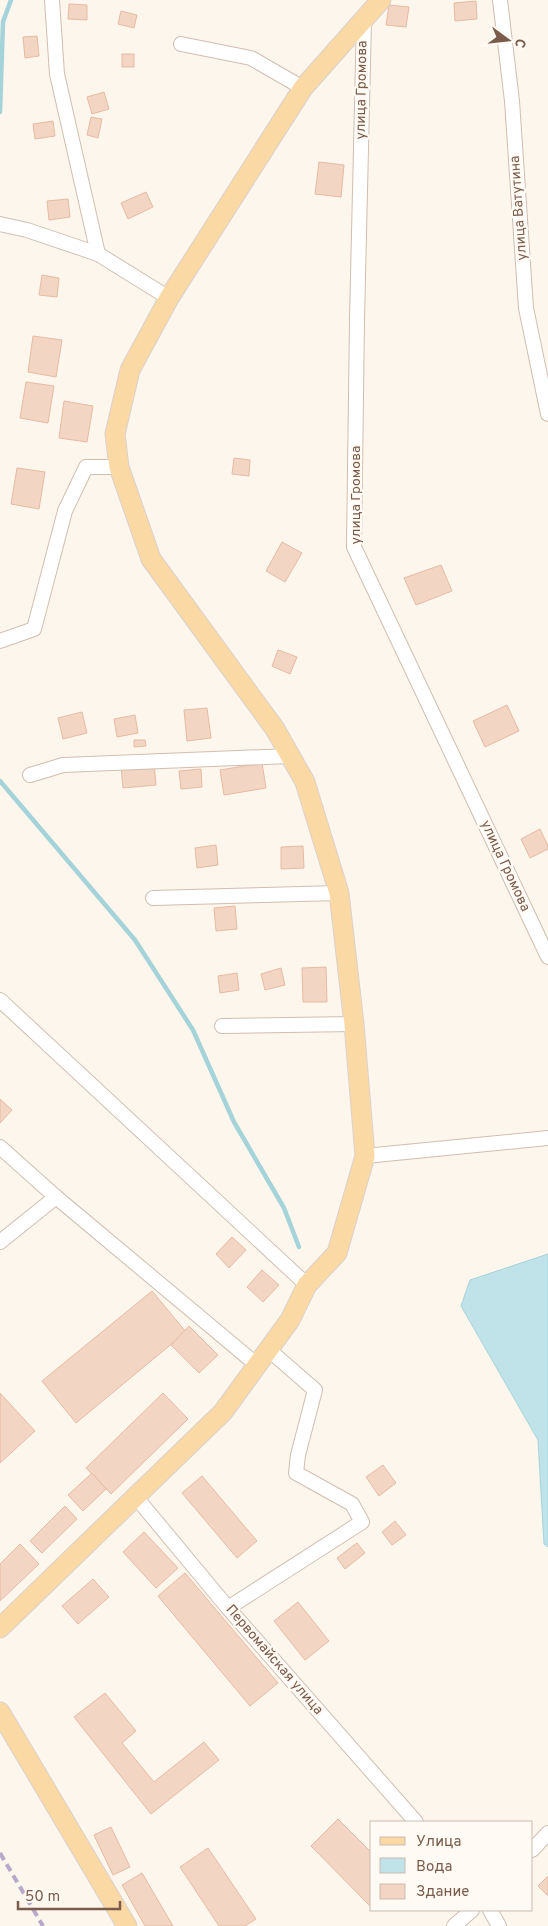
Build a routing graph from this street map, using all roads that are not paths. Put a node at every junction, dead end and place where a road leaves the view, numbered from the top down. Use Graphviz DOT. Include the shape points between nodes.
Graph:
graph roads {
  1 [pos="52,0"];
  2 [pos="381,0"];
  3 [pos="500,0"];
  4 [pos="364,20"];
  5 [pos="181,44"];
  6 [pos="303,88"];
  7 [pos="0,224"];
  8 [pos="98,254"];
  9 [pos="169,298"];
  10 [pos="548,414"];
  11 [pos="119,467"];
  12 [pos="0,641"];
  13 [pos="290,756"];
  14 [pos="30,775"];
  15 [pos="339,893"];
  16 [pos="153,898"];
  17 [pos="548,957"];
  18 [pos="0,1000"];
  19 [pos="354,1024"];
  20 [pos="222,1026"];
  21 [pos="548,1138"];
  22 [pos="0,1147"];
  23 [pos="365,1156"];
  24 [pos="56,1197"];
  25 [pos="0,1242"];
  26 [pos="307,1285"];
  27 [pos="269,1350"];
  28 [pos="257,1365"];
  29 [pos="135,1496"];
  30 [pos="228,1608"];
  31 [pos="0,1628"];
  32 [pos="0,1712"];
  33 [pos="415,1821"];
  34 [pos="548,1833"];
  35 [pos="533,1849"];
  36 [pos="471,1911"];
  37 [pos="491,1911"];
  38 [pos="127,1926"];
  39 [pos="454,1926"];
  40 [pos="499,1926"];
  1 -- 8 [label="street" via="57,74"];
  2 -- 4 [label="main road"];
  3 -- 10 [label="street, улица Ватутина" via="512,102 526,308"];
  4 -- 6 [label="main road"];
  4 -- 17 [label="street, улица Громова" via="354,547"];
  5 -- 6 [label="street" via="251,58"];
  6 -- 9 [label="main road"];
  7 -- 8 [label="street"];
  8 -- 9 [label="street"];
  9 -- 11 [label="main road" via="130,370 115,434"];
  11 -- 12 [label="street" via="86,467 65,511 34,629"];
  11 -- 13 [label="main road" via="151,558 275,730"];
  13 -- 14 [label="street" via="63,765"];
  13 -- 15 [label="main road" via="305,782"];
  15 -- 16 [label="street"];
  15 -- 19 [label="main road"];
  18 -- 26 [label="street"];
  19 -- 20 [label="street"];
  19 -- 23 [label="main road"];
  21 -- 23 [label="street"];
  22 -- 24 [label="street"];
  23 -- 26 [label="main road" via="337,1253"];
  24 -- 25 [label="street"];
  24 -- 28 [label="street"];
  26 -- 27 [label="main road" via="290,1320"];
  27 -- 28 [label="main road"];
  27 -- 30 [label="street" via="315,1390 296,1473 352,1504 362,1522"];
  28 -- 29 [label="main road" via="223,1412"];
  29 -- 30 [label="street, Первомайская улица"];
  29 -- 31 [label="main road"];
  30 -- 33 [label="street, Первомайская улица"];
  32 -- 38 [label="main road"];
  34 -- 35 [label="street"];
  36 -- 39 [label="street"];
  37 -- 40 [label="street"];
}
